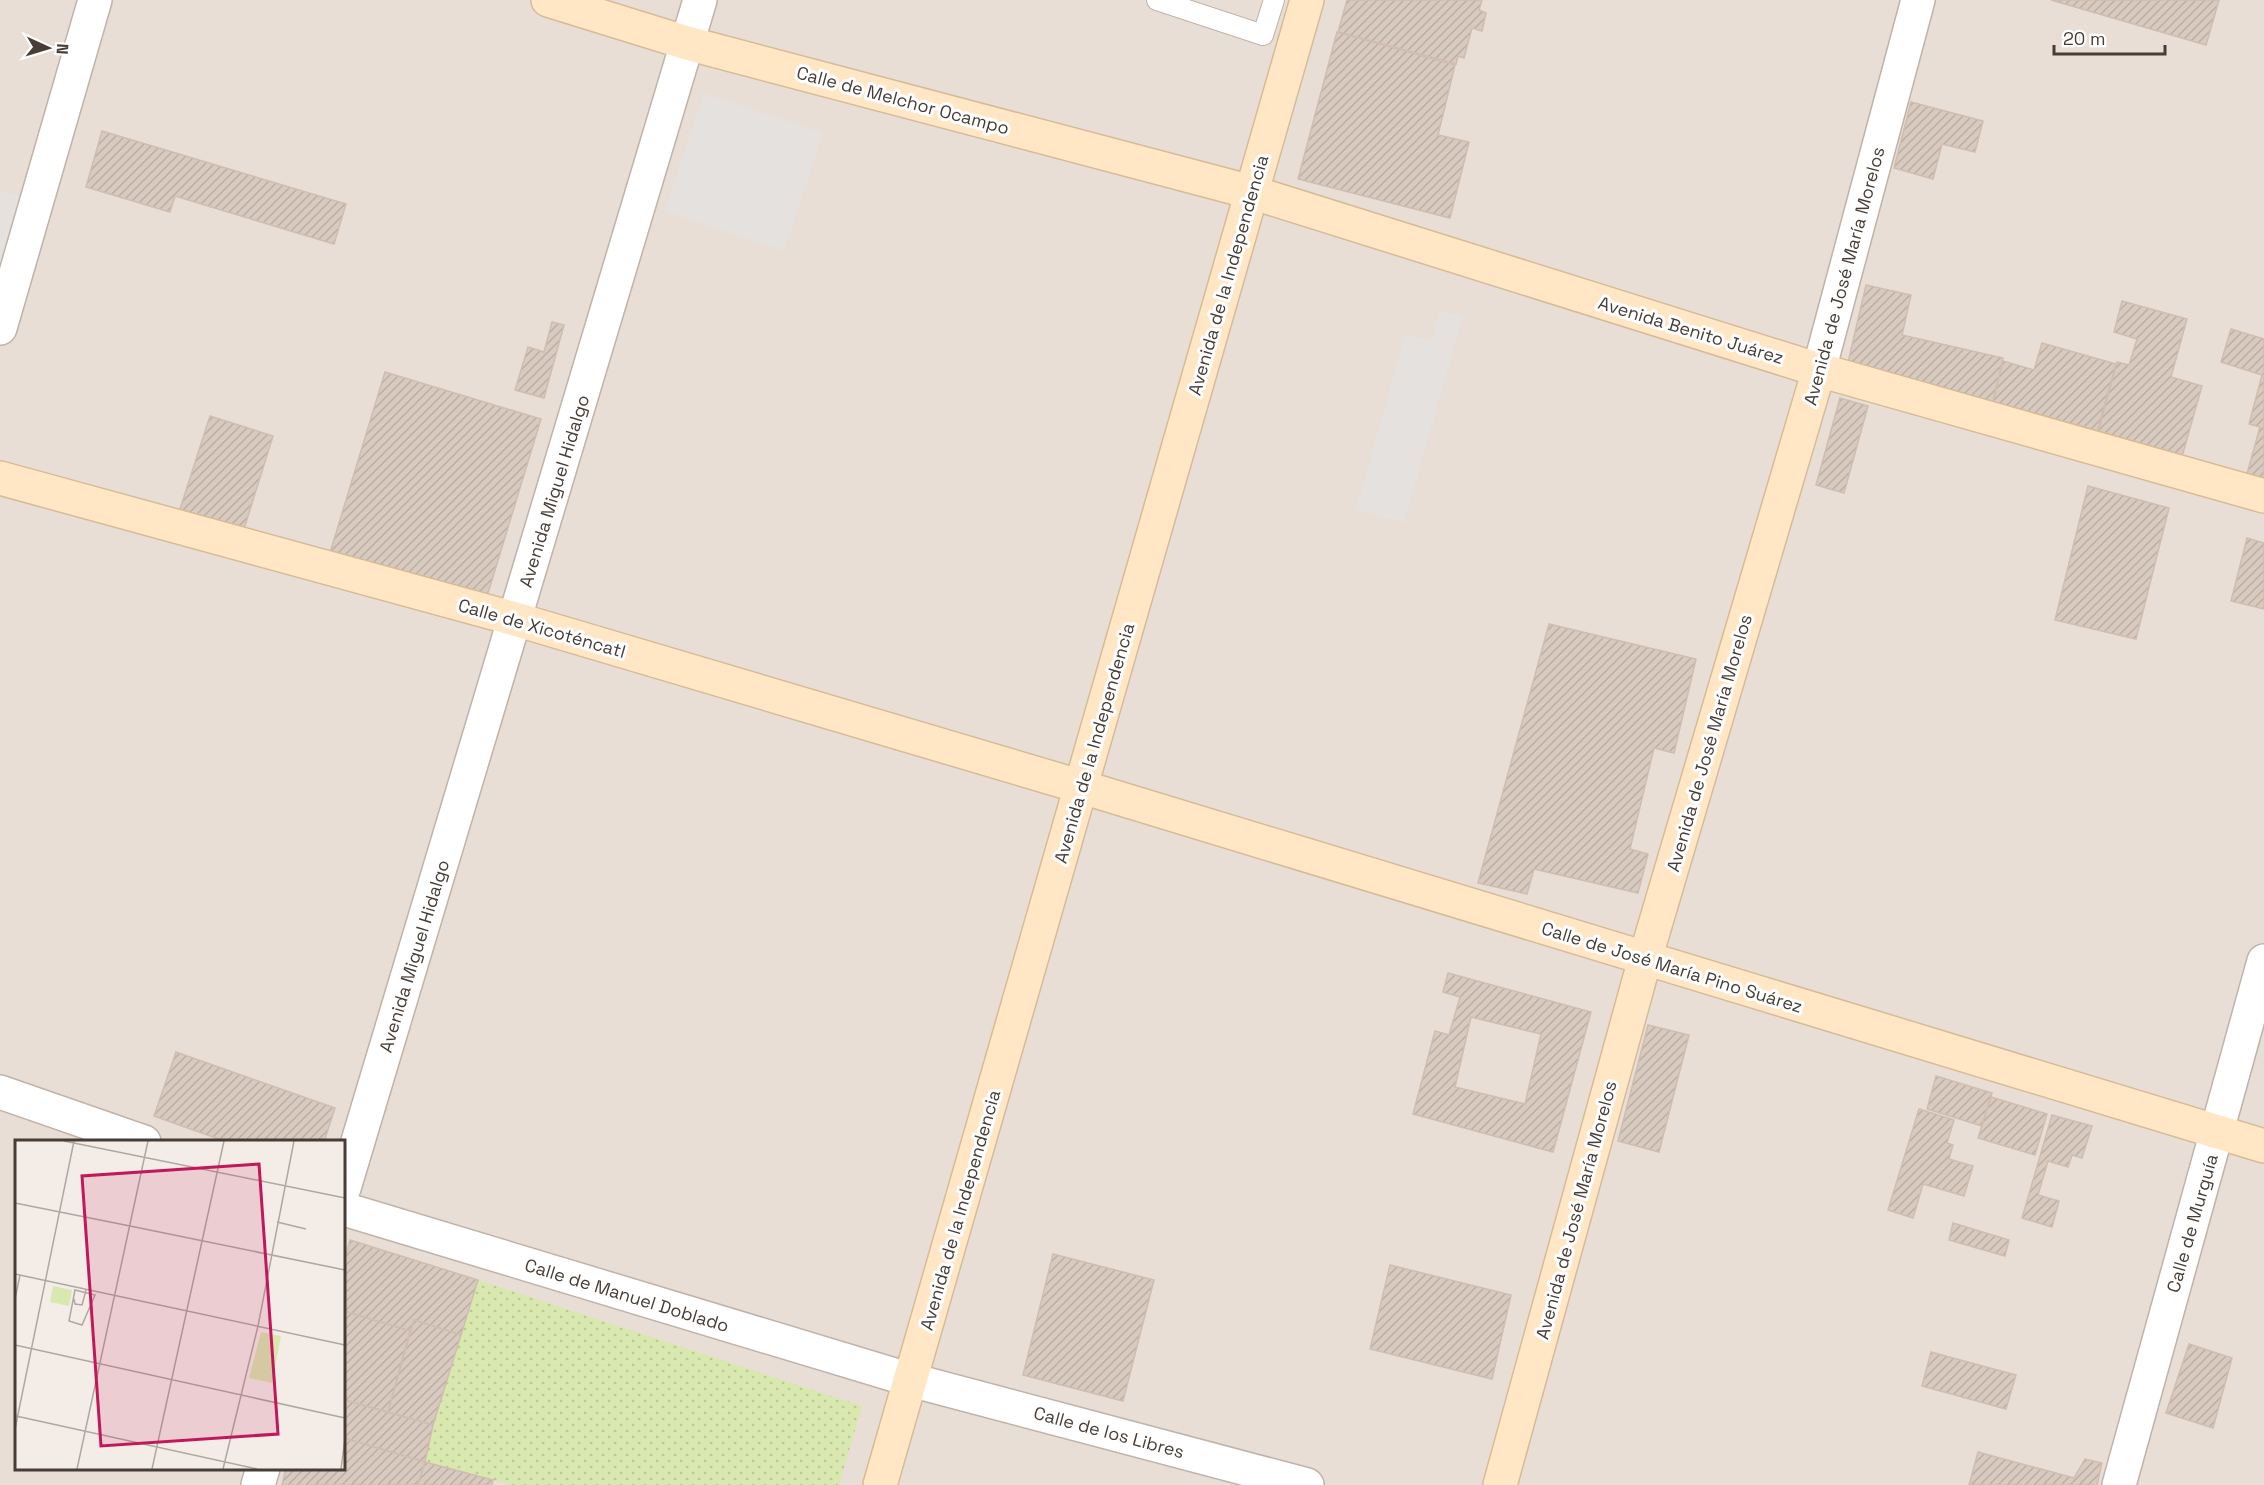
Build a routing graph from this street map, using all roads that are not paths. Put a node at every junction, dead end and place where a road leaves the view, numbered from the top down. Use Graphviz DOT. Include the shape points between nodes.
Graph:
graph roads {
  1 [pos="95,0"];
  2 [pos="548,0"];
  3 [pos="700,0"];
  4 [pos="1157,0"];
  5 [pos="1274,0"];
  6 [pos="1307,0"];
  7 [pos="1918,0"];
  8 [pos="687,43"];
  9 [pos="1255,193"];
  10 [pos="0,327"];
  11 [pos="1819,370"];
  12 [pos="0,478"];
  13 [pos="2264,496"];
  14 [pos="515,619"];
  15 [pos="1082,787"];
  16 [pos="1645,960"];
  17 [pos="2264,961"];
  18 [pos="0,1092"];
  19 [pos="2217,1132"];
  20 [pos="138,1140"];
  21 [pos="2264,1146"];
  22 [pos="345,1185"];
  23 [pos="345,1209"];
  24 [pos="911,1380"];
  25 [pos="262,1470"];
  26 [pos="258,1485"];
  27 [pos="880,1485"];
  28 [pos="1307,1485"];
  29 [pos="1500,1485"];
  30 [pos="2119,1485"];
  1 -- 10 [label="street"];
  2 -- 8 [label="main road, Calle de Melchor Ocampo"];
  3 -- 8 [label="street, Avenida Miguel Hidalgo"];
  4 -- 5 [label="lane" via="1263,35"];
  6 -- 9 [label="main road, Avenida de la Independencia"];
  7 -- 11 [label="street, Avenida de José María Morelos"];
  8 -- 9 [label="main road, Calle de Melchor Ocampo"];
  8 -- 14 [label="street, Avenida Miguel Hidalgo"];
  9 -- 11 [label="main road, Avenida Benito Juárez"];
  9 -- 15 [label="main road, Avenida de la Independencia"];
  11 -- 13 [label="main road, Avenida Benito Juárez"];
  11 -- 16 [label="main road, Avenida de José María Morelos"];
  12 -- 14 [label="main road, Calle de Xicoténcatl"];
  14 -- 15 [label="main road, Calle de Xicoténcatl"];
  14 -- 22 [label="street, Avenida Miguel Hidalgo"];
  15 -- 16 [label="main road, Calle de José María Pino Suárez"];
  15 -- 24 [label="main road, Avenida de la Independencia"];
  16 -- 19 [label="main road, Calle de José María Pino Suárez"];
  16 -- 29 [label="main road, Avenida de José María Morelos"];
  17 -- 19 [label="street, Calle de Murguía"];
  18 -- 20 [label="street"];
  19 -- 21 [label="main road, Calle de José María Pino Suárez"];
  19 -- 30 [label="street, Calle de Murguía"];
  23 -- 24 [label="street, Calle de Manuel Doblado"];
  24 -- 27 [label="main road, Avenida de la Independencia"];
  24 -- 28 [label="street, Calle de los Libres"];
  25 -- 26 [label="street"];
}
